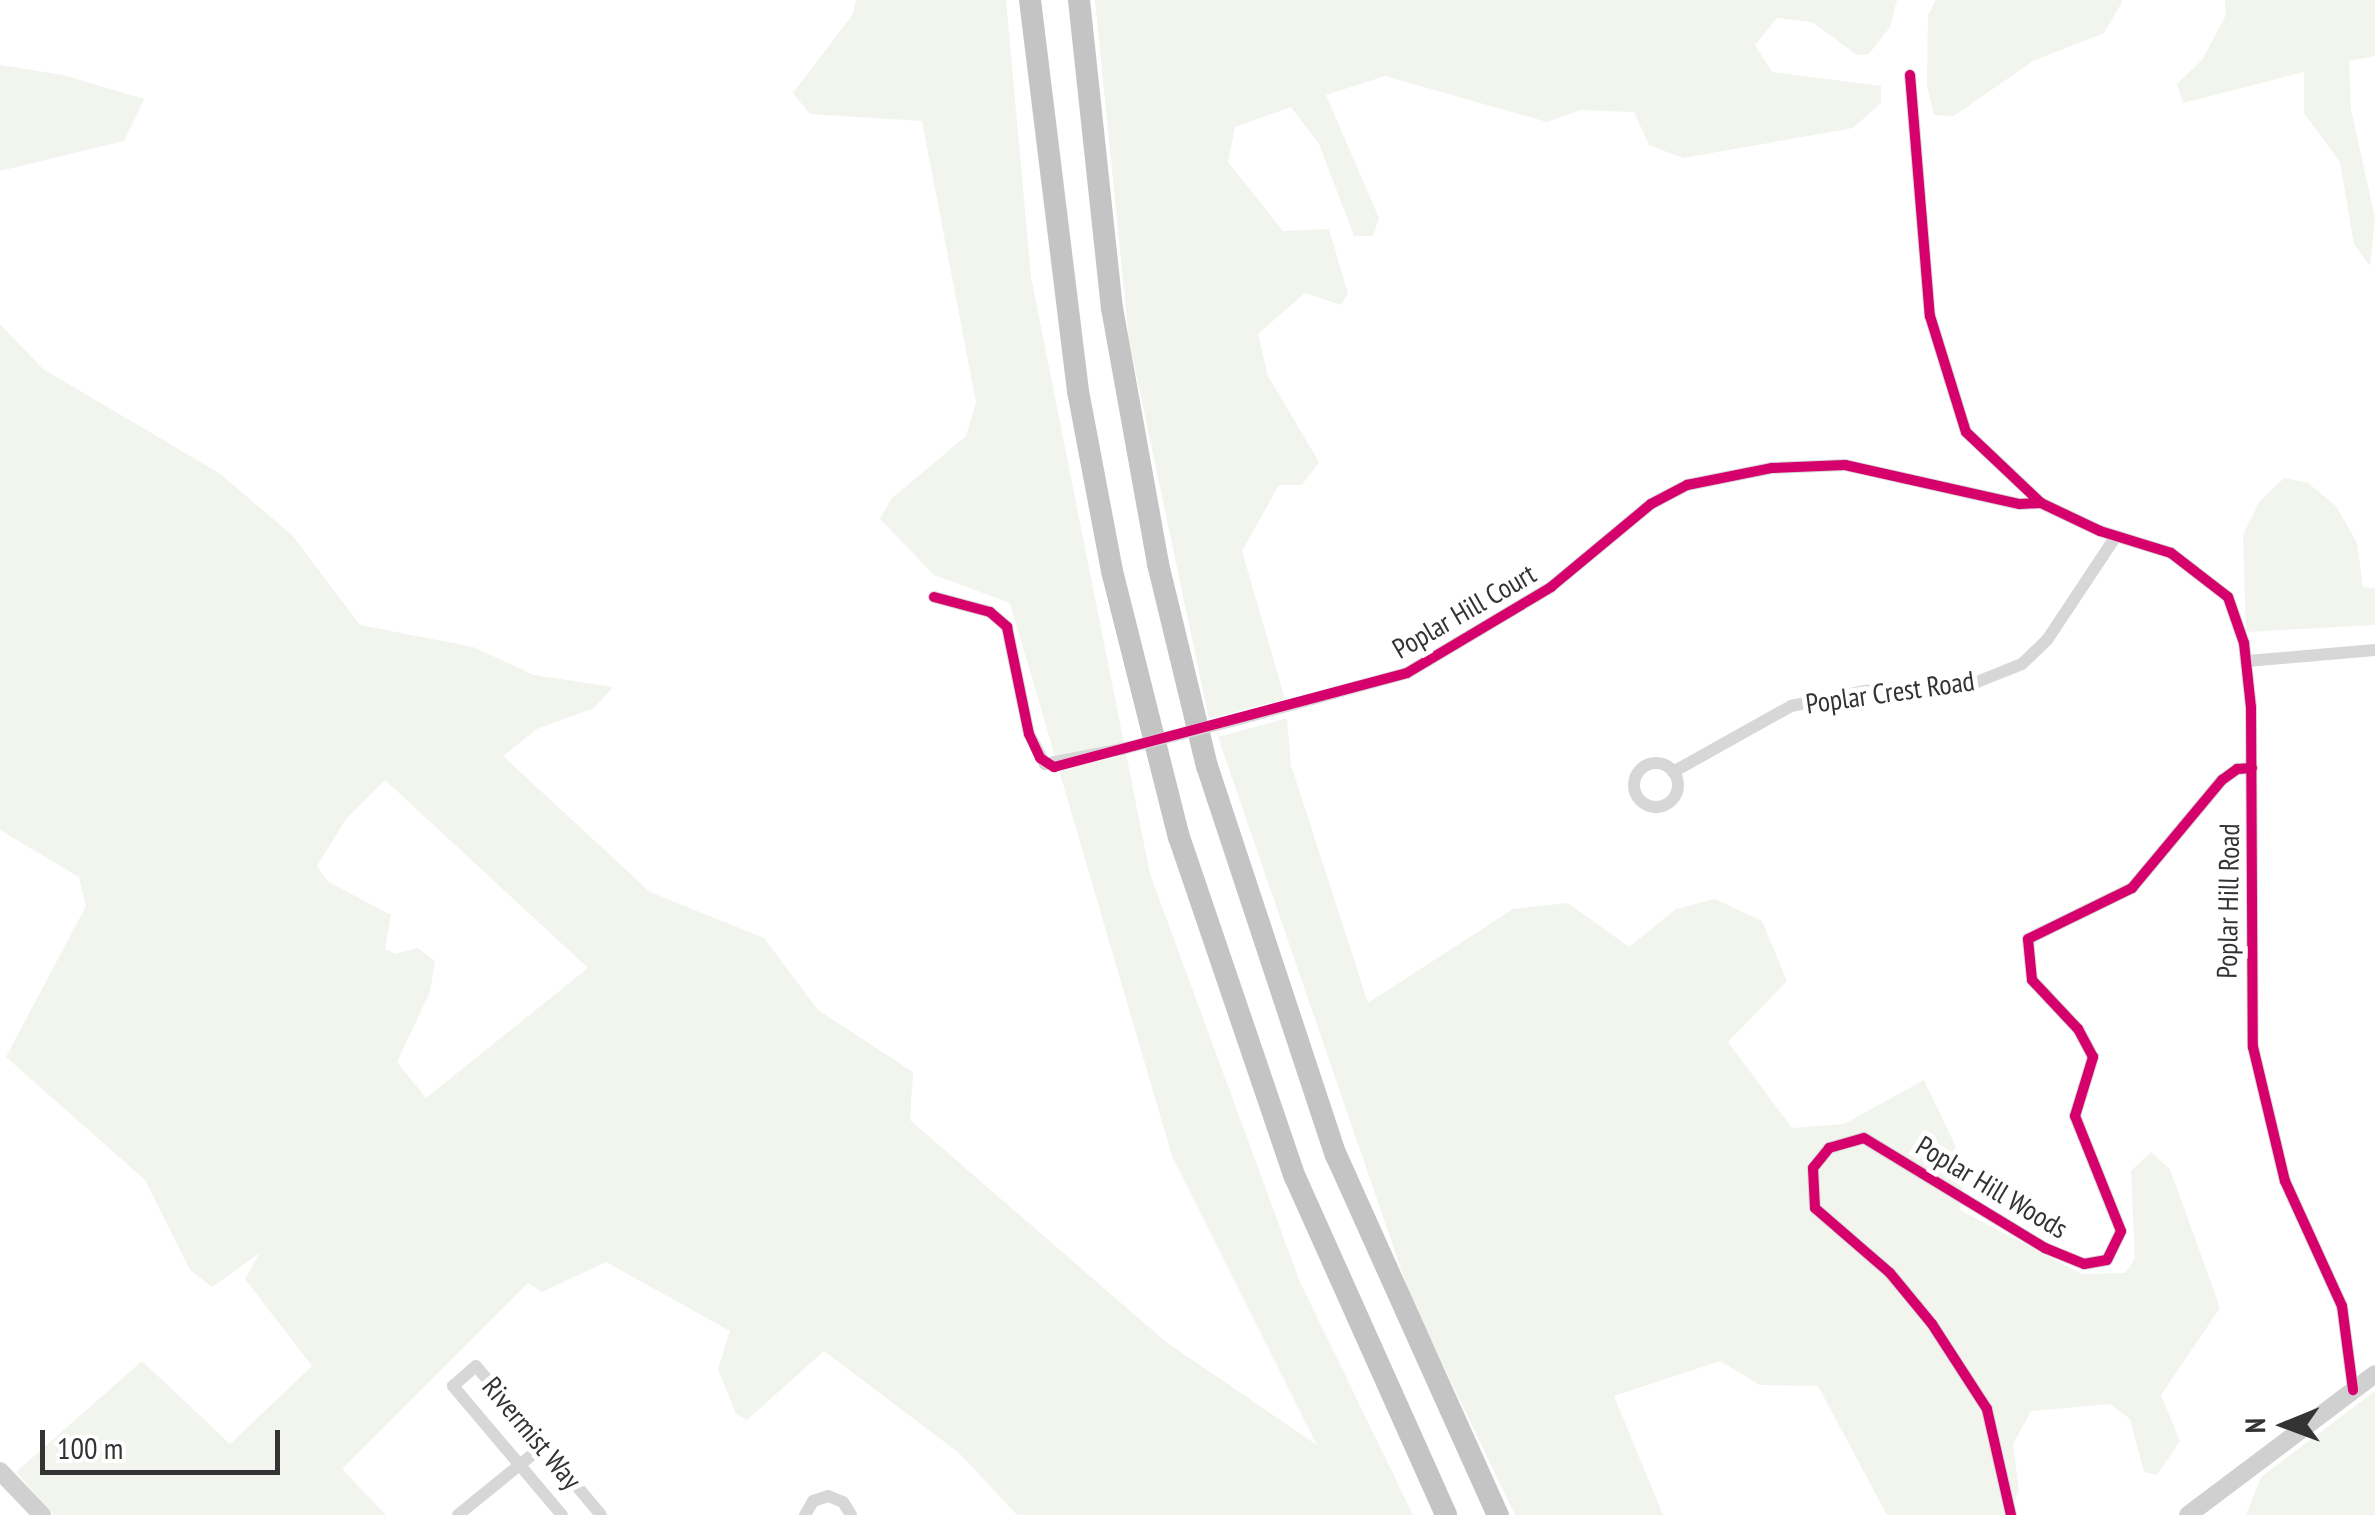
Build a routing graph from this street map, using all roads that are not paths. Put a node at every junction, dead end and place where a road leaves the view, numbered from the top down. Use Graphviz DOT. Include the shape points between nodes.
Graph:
graph roads {
  1 [pos="1030,0"];
  2 [pos="1079,0"];
  3 [pos="1910,75"];
  4 [pos="2042,503"];
  5 [pos="2116,536"];
  6 [pos="934,597"];
  7 [pos="2375,650"];
  8 [pos="2247,661"];
  9 [pos="2252,768"];
  10 [pos="1674,772"];
  11 [pos="2375,1374"];
  12 [pos="2352,1390"];
  13 [pos="543,1446"];
  14 [pos="520,1465"];
  15 [pos="0,1471"];
  16 [pos="42,1515"];
  17 [pos="458,1515"];
  18 [pos="562,1515"];
  19 [pos="601,1515"];
  20 [pos="805,1515"];
  21 [pos="851,1515"];
  22 [pos="1446,1515"];
  23 [pos="1498,1515"];
  24 [pos="2011,1515"];
  25 [pos="2188,1515"];
  1 -- 22 [label="highway" via="1085,429 1116,588 1179,837 1277,1133 1376,1371"];
  2 -- 23 [label="highway" via="1112,308 1158,564 1207,766 1336,1155"];
  3 -- 4 [label="street, Poplar Hill Road" via="1937,347 1966,432"];
  4 -- 5 [label="street, Poplar Hill Road"];
  4 -- 6 [label="street, Poplar Hill Court, bridge" via="2020,504 1845,465 1772,468 1687,485 1651,504 1552,587 1407,674 1044,764 1029,734 1006,626 990,612"];
  5 -- 8 [label="street, Poplar Hill Road" via="2168,550 2228,597"];
  5 -- 10 [label="street, Poplar Crest Road" via="2047,640 2022,664 1977,682 1865,690 1791,706"];
  7 -- 8 [label="street"];
  8 -- 9 [label="street, Poplar Hill Road"];
  9 -- 12 [label="street, Poplar Hill Road" via="2253,1047 2285,1181 2342,1306"];
  9 -- 24 [label="street, Poplar Hill Woods" via="2222,780 2132,888 2028,939 2032,980 2078,1028 2093,1058 2075,1116 2121,1231 2107,1260 2084,1264 2045,1248 1864,1138 1829,1148 1813,1168 1815,1208 1890,1272 1986,1410"];
  11 -- 12 [label="street"];
  12 -- 25 [label="street"];
  13 -- 14 [label="street"];
  13 -- 14 [label="street, Rivermist Way" via="476,1366 453,1386"];
  13 -- 19 [label="street, Rivermist Way"];
  14 -- 17 [label="street"];
  14 -- 18 [label="street, Rivermist Way"];
  15 -- 16 [label="street"];
  20 -- 21 [label="street" via="813,1501 828,1496"];
}
